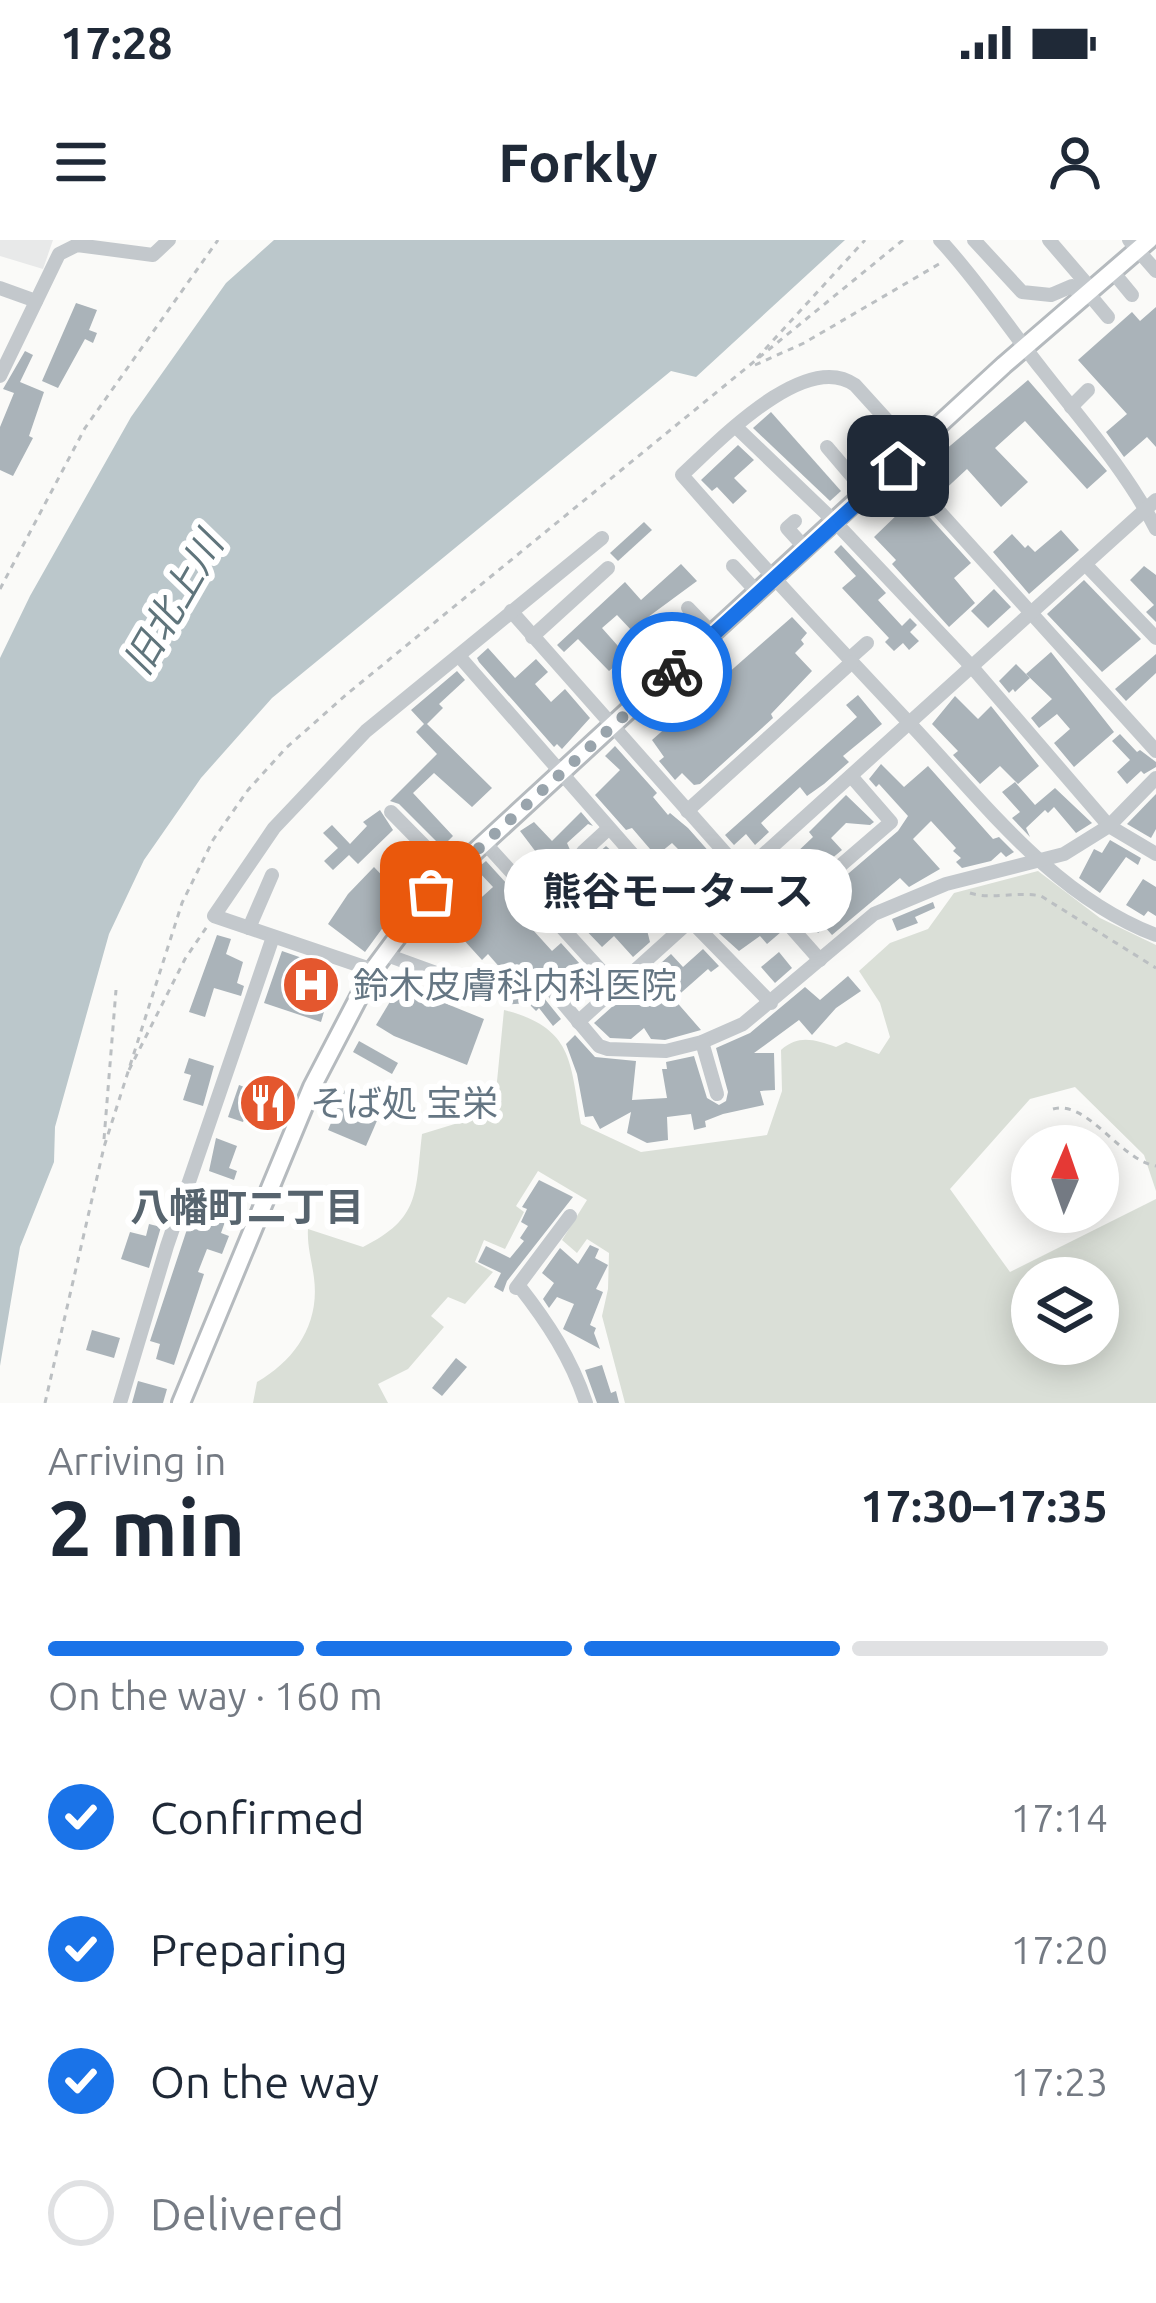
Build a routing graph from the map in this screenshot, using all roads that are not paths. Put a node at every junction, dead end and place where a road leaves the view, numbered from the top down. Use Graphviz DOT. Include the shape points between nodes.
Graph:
graph roads {
  1 [pos="169,240"];
  2 [pos="940,240"];
  3 [pos="974,240"];
  4 [pos="1049,240"];
  5 [pos="1139,243"];
  6 [pos="1156,271"];
  7 [pos="1113,272"];
  8 [pos="0,288"];
  9 [pos="1088,294"];
  10 [pos="1132,295"];
  11 [pos="36,301"];
  12 [pos="1108,317"];
  13 [pos="1025,346"];
  14 [pos="0,376"];
  15 [pos="1088,390"];
  16 [pos="1072,407"];
  17 [pos="736,427"];
  18 [pos="827,447"];
  19 [pos="914,450"];
  20 [pos="898,466"];
  21 [pos="867,494"];
  22 [pos="1151,505"];
  23 [pos="795,521"];
  24 [pos="836,523"];
  25 [pos="1156,529"];
  26 [pos="602,538"];
  27 [pos="806,549"];
  28 [pos="1085,564"];
  29 [pos="733,566"];
  30 [pos="608,568"];
  31 [pos="774,579"];
  32 [pos="758,593"];
  33 [pos="688,608"];
  34 [pos="511,611"];
  35 [pos="1030,613"];
  36 [pos="713,634"];
  37 [pos="532,637"];
  38 [pos="1156,638"];
  39 [pos="867,643"];
  40 [pos="459,656"];
  41 [pos="850,661"];
  42 [pos="972,667"];
  43 [pos="909,723"];
  44 [pos="611,727"];
  45 [pos="1156,751"];
  46 [pos="559,774"];
  47 [pos="851,776"];
  48 [pos="1156,778"];
  49 [pos="687,811"];
  50 [pos="391,812"];
  51 [pos="1109,826"];
  52 [pos="608,829"];
  53 [pos="484,842"];
  54 [pos="584,852"];
  55 [pos="1156,854"];
  56 [pos="1038,860"];
  57 [pos="450,872"];
  58 [pos="745,873"];
  59 [pos="272,875"];
  60 [pos="783,915"];
  61 [pos="691,921"];
  62 [pos="249,928"];
  63 [pos="1156,934"];
  64 [pos="273,938"];
  65 [pos="385,954"];
  66 [pos="820,960"];
  67 [pos="373,970"];
  68 [pos="616,987"];
  69 [pos="771,1003"];
  70 [pos="578,1022"];
  71 [pos="702,1042"];
  72 [pos="717,1094"];
  73 [pos="570,1216"];
  74 [pos="120,1403"];
  75 [pos="181,1403"];
  76 [pos="586,1403"];
  1 -- 11 [label="street" via="153,255 67,248"];
  2 -- 13 [label="street"];
  3 -- 9 [label="street" via="1022,292 1051,295 1072,286"];
  4 -- 9 [label="street"];
  5 -- 6 [label="street"];
  5 -- 7 [label="main road"];
  7 -- 9 [label="main road"];
  7 -- 10 [label="street"];
  8 -- 11 [label="street"];
  9 -- 12 [label="street"];
  9 -- 13 [label="main road"];
  11 -- 14 [label="street"];
  13 -- 16 [label="street"];
  13 -- 19 [label="main road"];
  15 -- 16 [label="street"];
  16 -- 22 [label="street"];
  17 -- 19 [label="street" via="769,400 832,375 855,385"];
  17 -- 24 [label="street"];
  17 -- 31 [label="street" via="682,475"];
  18 -- 21 [label="street"];
  19 -- 20 [label="main road"];
  20 -- 21 [label="main road"];
  20 -- 35 [label="street"];
  21 -- 24 [label="main road"];
  22 -- 25 [label="street"];
  22 -- 28 [label="street"];
  23 -- 27 [label="street" via="788,528"];
  24 -- 27 [label="main road"];
  24 -- 42 [label="street"];
  26 -- 34 [label="street"];
  27 -- 31 [label="main road"];
  28 -- 35 [label="street"];
  28 -- 38 [label="street"];
  29 -- 32 [label="street"];
  30 -- 37 [label="street"];
  31 -- 32 [label="main road"];
  31 -- 41 [label="street"];
  32 -- 36 [label="main road"];
  33 -- 36 [label="street"];
  34 -- 37 [label="street"];
  34 -- 40 [label="street"];
  35 -- 42 [label="street"];
  35 -- 45 [label="street"];
  36 -- 44 [label="main road"];
  37 -- 44 [label="street"];
  39 -- 41 [label="street"];
  40 -- 46 [label="street"];
  40 -- 62 [label="street" via="351,747 274,828 214,916"];
  41 -- 43 [label="street"];
  41 -- 49 [label="street"];
  42 -- 43 [label="street"];
  42 -- 51 [label="street"];
  43 -- 47 [label="street"];
  43 -- 56 [label="street"];
  44 -- 46 [label="main road"];
  44 -- 49 [label="street"];
  46 -- 52 [label="street"];
  46 -- 53 [label="main road"];
  47 -- 58 [label="street"];
  47 -- 60 [label="street" via="891,822"];
  48 -- 51 [label="street"];
  49 -- 58 [label="street"];
  50 -- 57 [label="street"];
  51 -- 55 [label="street"];
  51 -- 56 [label="street"];
  52 -- 54 [label="street"];
  52 -- 61 [label="street"];
  53 -- 57 [label="main road"];
  53 -- 68 [label="street"];
  56 -- 63 [label="street" via="1089,900"];
  56 -- 66 [label="street" via="874,914"];
  57 -- 65 [label="main road"];
  58 -- 60 [label="street"];
  58 -- 61 [label="street"];
  59 -- 62 [label="street"];
  60 -- 66 [label="street"];
  61 -- 68 [label="street"];
  61 -- 69 [label="street"];
  62 -- 64 [label="street"];
  64 -- 67 [label="street"];
  64 -- 74 [label="street"];
  65 -- 67 [label="main road"];
  65 -- 70 [label="street" via="450,978 538,982"];
  66 -- 69 [label="street"];
  67 -- 75 [label="main road" via="312,1087"];
  68 -- 70 [label="street"];
  69 -- 71 [label="street"];
  70 -- 71 [label="street" via="608,1049 666,1051"];
  71 -- 72 [label="street"];
  73 -- 76 [label="street" via="517,1288 549,1323"];
}
